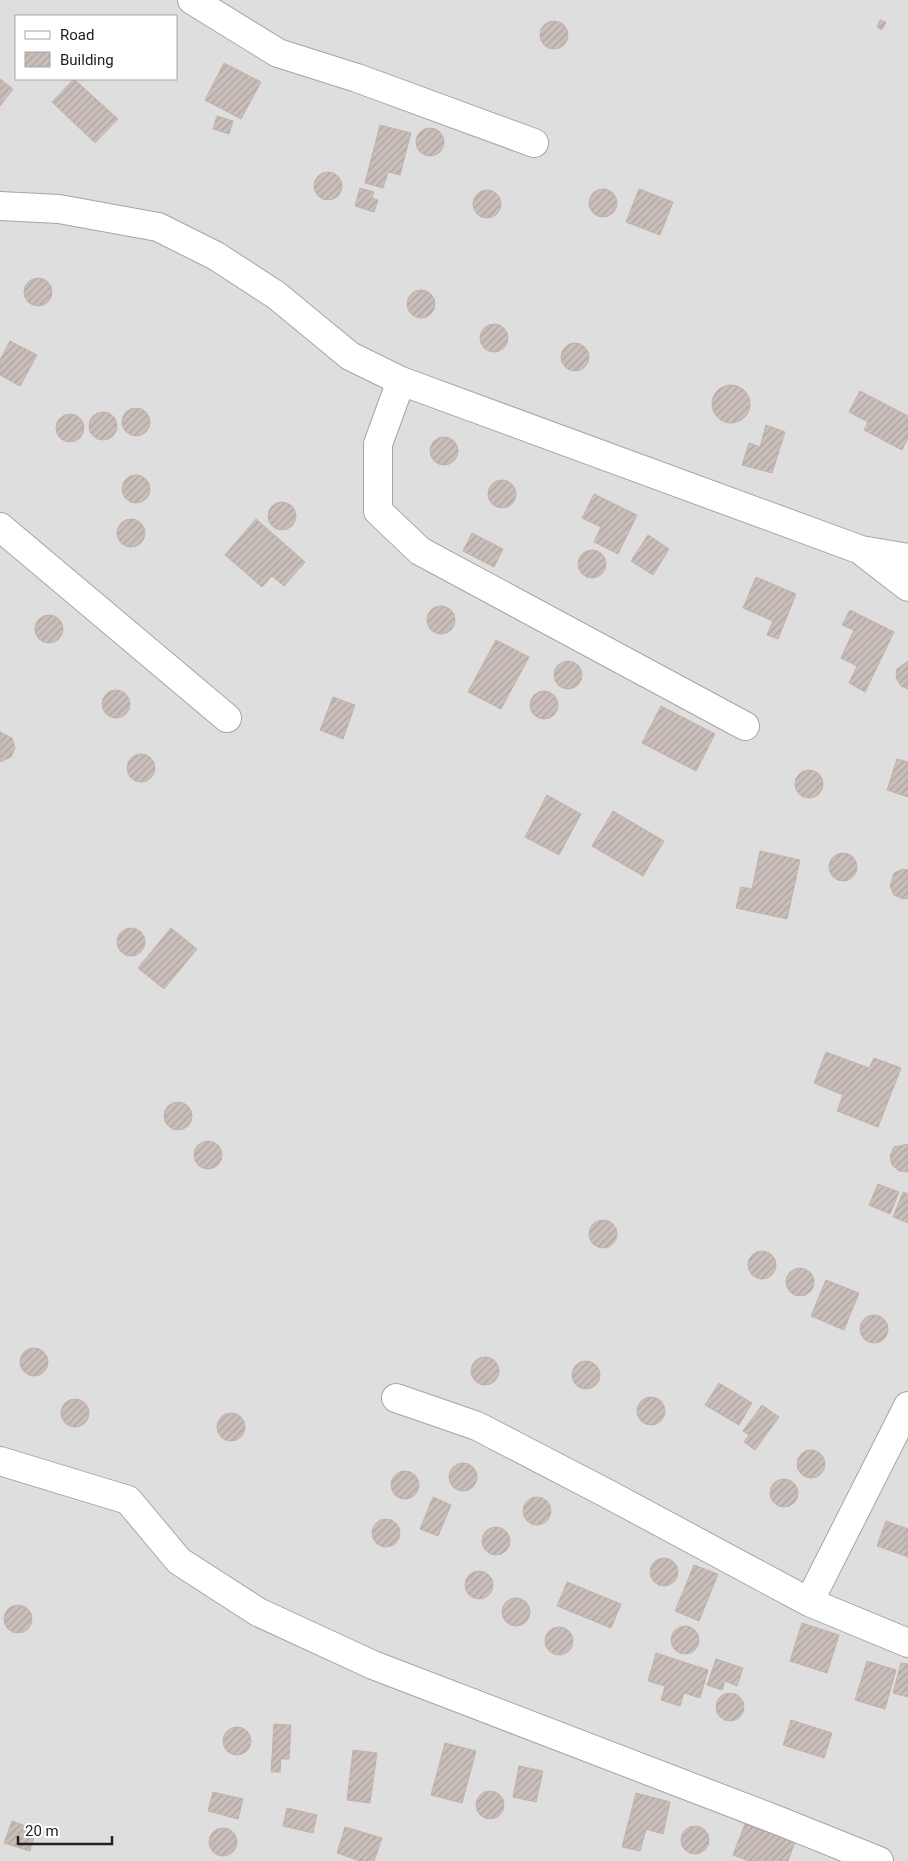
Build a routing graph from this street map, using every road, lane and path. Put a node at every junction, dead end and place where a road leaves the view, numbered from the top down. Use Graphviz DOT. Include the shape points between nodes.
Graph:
graph roads {
  1 [pos="192,0"];
  2 [pos="534,143"];
  3 [pos="0,206"];
  4 [pos="401,381"];
  5 [pos="0,526"];
  6 [pos="861,550"];
  7 [pos="908,558"];
  8 [pos="908,587"];
  9 [pos="227,718"];
  10 [pos="745,726"];
  11 [pos="396,1398"];
  12 [pos="908,1406"];
  13 [pos="0,1462"];
  14 [pos="808,1602"];
  15 [pos="908,1643"];
  16 [pos="879,1861"];
  1 -- 2 [label="street" via="278,54 366,81"];
  3 -- 4 [label="street" via="59,209 158,227 216,256 276,295 350,356"];
  4 -- 6 [label="street"];
  4 -- 10 [label="street" via="378,444 378,511 420,551"];
  5 -- 9 [label="street"];
  6 -- 7 [label="street"];
  6 -- 8 [label="street"];
  11 -- 14 [label="street" via="477,1426"];
  12 -- 14 [label="street"];
  13 -- 16 [label="street" via="128,1500 179,1561 258,1612 373,1665"];
  14 -- 15 [label="street"];
}
